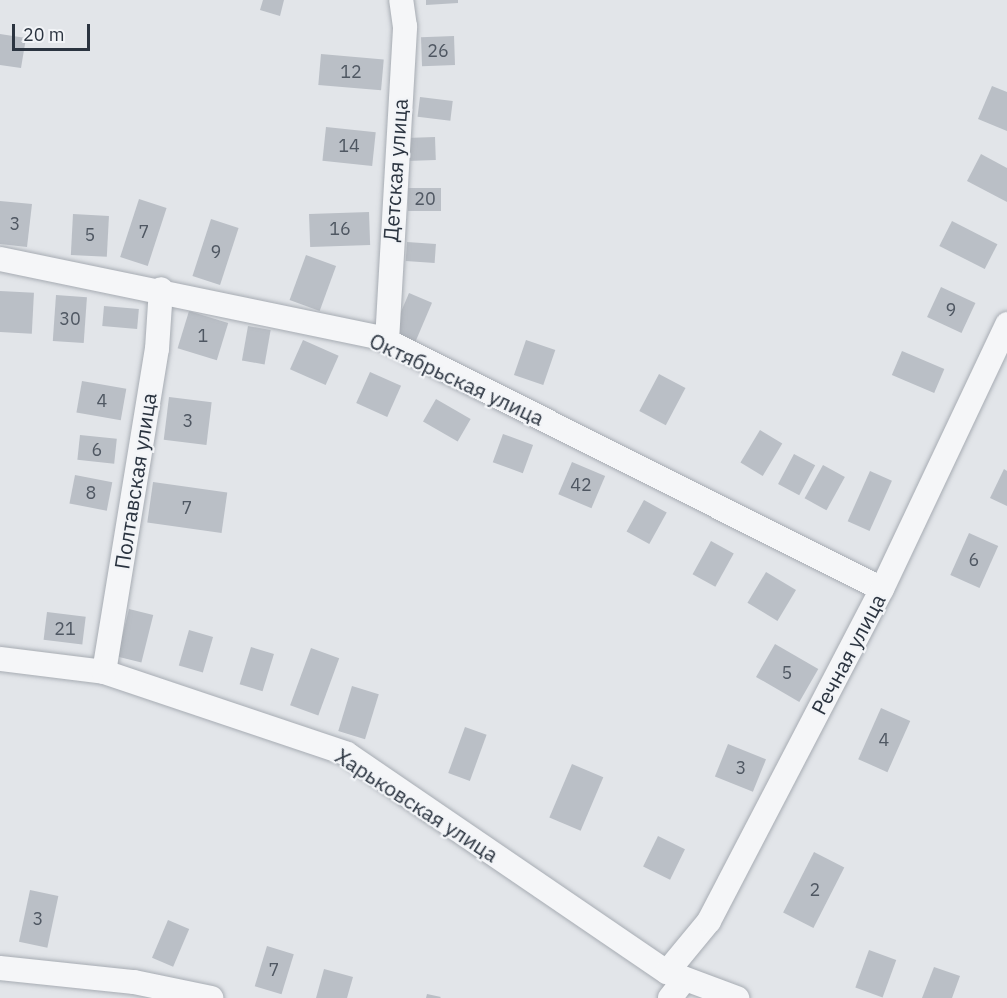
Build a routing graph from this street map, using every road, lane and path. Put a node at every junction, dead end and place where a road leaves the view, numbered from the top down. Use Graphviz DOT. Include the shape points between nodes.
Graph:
graph roads {
  1 [pos="401,0"];
  2 [pos="0,259"];
  3 [pos="161,289"];
  4 [pos="1007,324"];
  5 [pos="387,341"];
  6 [pos="882,589"];
  7 [pos="0,659"];
  8 [pos="104,672"];
  9 [pos="0,968"];
  10 [pos="676,975"];
  11 [pos="182,995"];
  12 [pos="211,998"];
  13 [pos="669,998"];
  14 [pos="737,998"];
  1 -- 5 [label="street, Детская улица" via="405,27"];
  2 -- 3 [label="street, Октябрьская улица"];
  3 -- 5 [label="street, Октябрьская улица"];
  3 -- 8 [label="street, Полтавская улица" via="157,349"];
  4 -- 6 [label="street, Речная улица"];
  5 -- 6 [label="street, Октябрьская улица"];
  6 -- 10 [label="street, Речная улица" via="709,921"];
  7 -- 8 [label="street, Харьковская улица"];
  8 -- 10 [label="street, Харьковская улица" via="347,754"];
  9 -- 11 [label="street" via="134,982"];
  10 -- 13 [label="street, Речная улица"];
  10 -- 14 [label="street, Харьковская улица"];
  11 -- 12 [label="street"];
}
